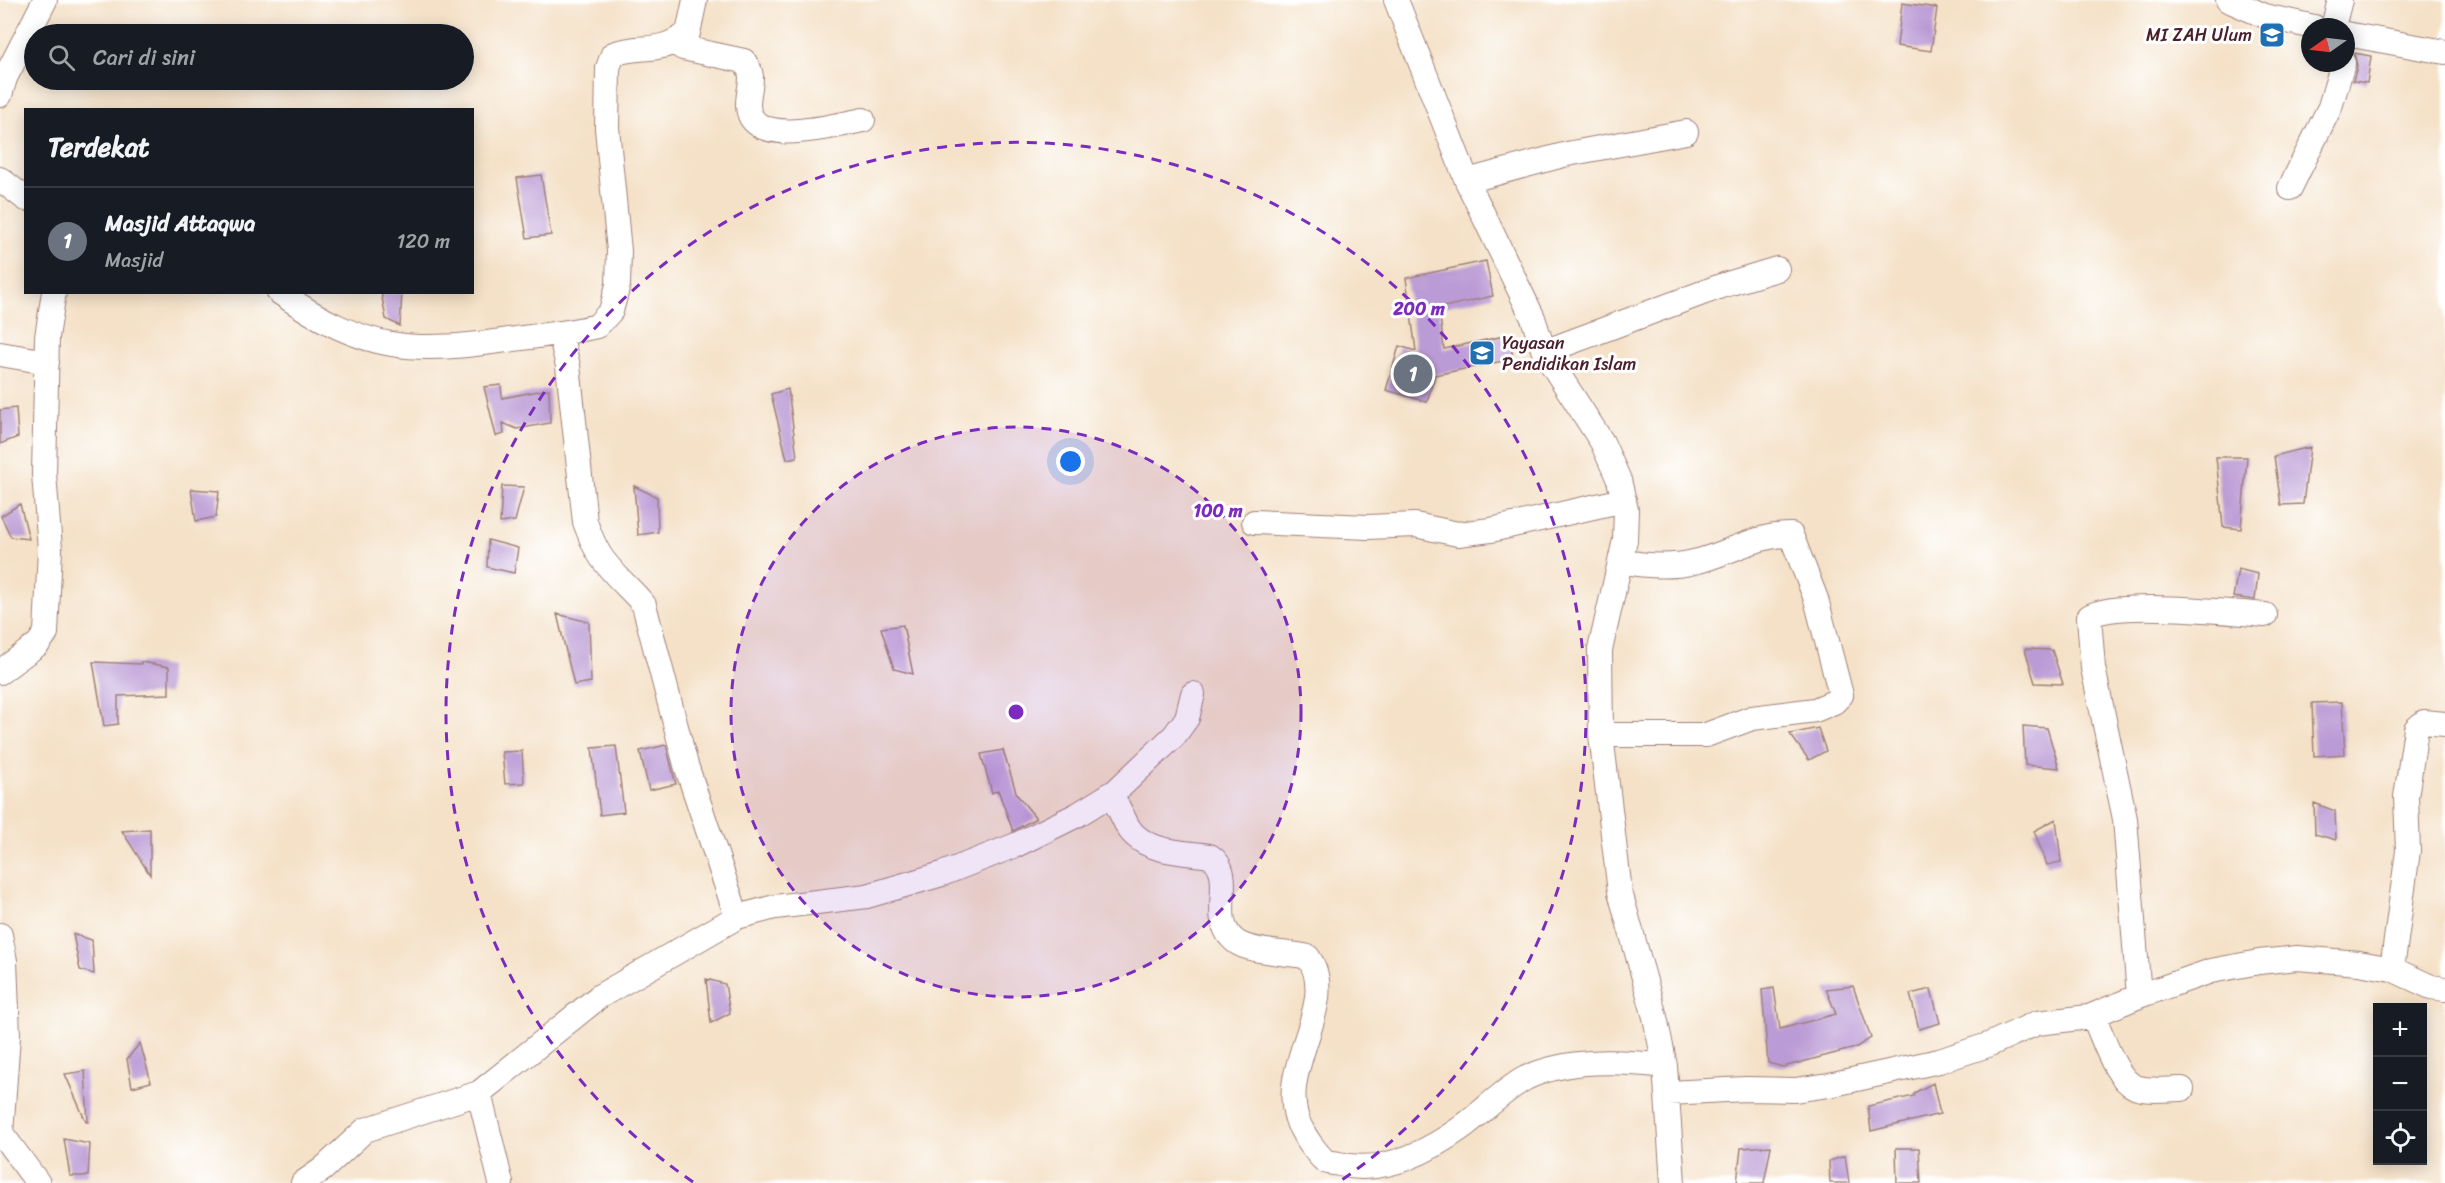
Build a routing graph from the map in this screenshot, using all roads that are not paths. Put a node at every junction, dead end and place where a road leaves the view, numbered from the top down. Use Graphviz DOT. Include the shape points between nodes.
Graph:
graph roads {
  1 [pos="45,0"];
  2 [pos="695,0"];
  3 [pos="1396,0"];
  4 [pos="2228,0"];
  5 [pos="2340,0"];
  6 [pos="2342,18"];
  7 [pos="33,24"];
  8 [pos="2301,24"];
  9 [pos="2355,38"];
  10 [pos="24,41"];
  11 [pos="675,43"];
  12 [pos="2445,52"];
  13 [pos="2340,72"];
  14 [pos="0,95"];
  15 [pos="863,120"];
  16 [pos="1686,132"];
  17 [pos="0,178"];
  18 [pos="1467,181"];
  19 [pos="2290,188"];
  20 [pos="24,197"];
  21 [pos="1777,269"];
  22 [pos="54,294"];
  23 [pos="282,294"];
  24 [pos="560,333"];
  25 [pos="1544,352"];
  26 [pos="0,354"];
  27 [pos="47,362"];
  28 [pos="1624,500"];
  29 [pos="1254,522"];
  30 [pos="1621,561"];
  31 [pos="2265,615"];
  32 [pos="0,672"];
  33 [pos="1193,694"];
  34 [pos="2445,724"];
  35 [pos="1601,735"];
  36 [pos="1110,794"];
  37 [pos="737,917"];
  38 [pos="0,935"];
  39 [pos="2392,969"];
  40 [pos="2445,989"];
  41 [pos="2139,996"];
  42 [pos="2093,1016"];
  43 [pos="1665,1066"];
  44 [pos="2182,1089"];
  45 [pos="1668,1093"];
  46 [pos="479,1094"];
  47 [pos="38,1183"];
  48 [pos="303,1183"];
  49 [pos="501,1183"];
  50 [pos="1673,1183"];
  1 -- 7 [label="street"];
  2 -- 11 [label="street" via="688,33"];
  3 -- 18 [label="street"];
  4 -- 8 [label="street" via="2265,16"];
  5 -- 6 [label="street"];
  9 -- 12 [label="street"];
  10 -- 14 [label="street"];
  11 -- 15 [label="street" via="744,61 753,78 750,116 768,129 785,133"];
  11 -- 24 [label="street" via="613,54 608,68 607,128 618,285 611,311 597,326"];
  13 -- 19 [label="street" via="2330,107"];
  16 -- 18 [label="street" via="1568,154"];
  17 -- 20 [label="street"];
  18 -- 25 [label="street" via="1533,318"];
  21 -- 25 [label="street"];
  22 -- 27 [label="street"];
  23 -- 24 [label="street" via="317,318 363,339 402,348 457,348"];
  24 -- 37 [label="street" via="585,522 608,567 644,605 686,765"];
  25 -- 28 [label="street" via="1602,442"];
  26 -- 27 [label="street"];
  27 -- 32 [label="street" via="44,474 50,549 46,633 38,644"];
  28 -- 29 [label="street" via="1458,534 1415,525 1358,527"];
  28 -- 30 [label="street"];
  30 -- 35 [label="street" via="1600,650"];
  30 -- 35 [label="street" via="1662,567 1695,562 1743,545 1791,535 1816,598 1841,695 1815,710 1752,718 1706,735"];
  31 -- 41 [label="street" via="2222,609 2177,609 2103,611 2089,617 2093,668 2125,819"];
  33 -- 36 [label="street" via="1187,718 1174,736"];
  34 -- 39 [label="street" via="2424,722 2416,729 2406,797 2408,852"];
  35 -- 43 [label="street" via="1620,892"];
  36 -- 37 [label="street" via="1016,845 942,874 867,896 775,907"];
  36 -- 43 [label="street" via="1139,840 1218,861 1224,872 1222,915 1226,931 1235,942 1249,948 1308,957 1313,965 1319,989 1296,1069 1293,1105 1302,1131 1325,1161 1354,1168 1396,1162 1459,1129 1526,1078 1558,1068 1615,1061"];
  37 -- 46 [label="street" via="600,996"];
  38 -- 47 [label="street" via="8,1036 1,1133"];
  39 -- 40 [label="street" via="2431,987"];
  39 -- 41 [label="street" via="2297,958 2211,971"];
  41 -- 42 [label="street"];
  42 -- 44 [label="street" via="2112,1059 2128,1082 2137,1088"];
  42 -- 45 [label="street" via="2037,1023 1988,1045 1940,1060 1829,1085 1795,1090"];
  43 -- 45 [label="street"];
  45 -- 50 [label="street"];
  46 -- 48 [label="street" via="365,1130"];
  46 -- 49 [label="street"];
}
